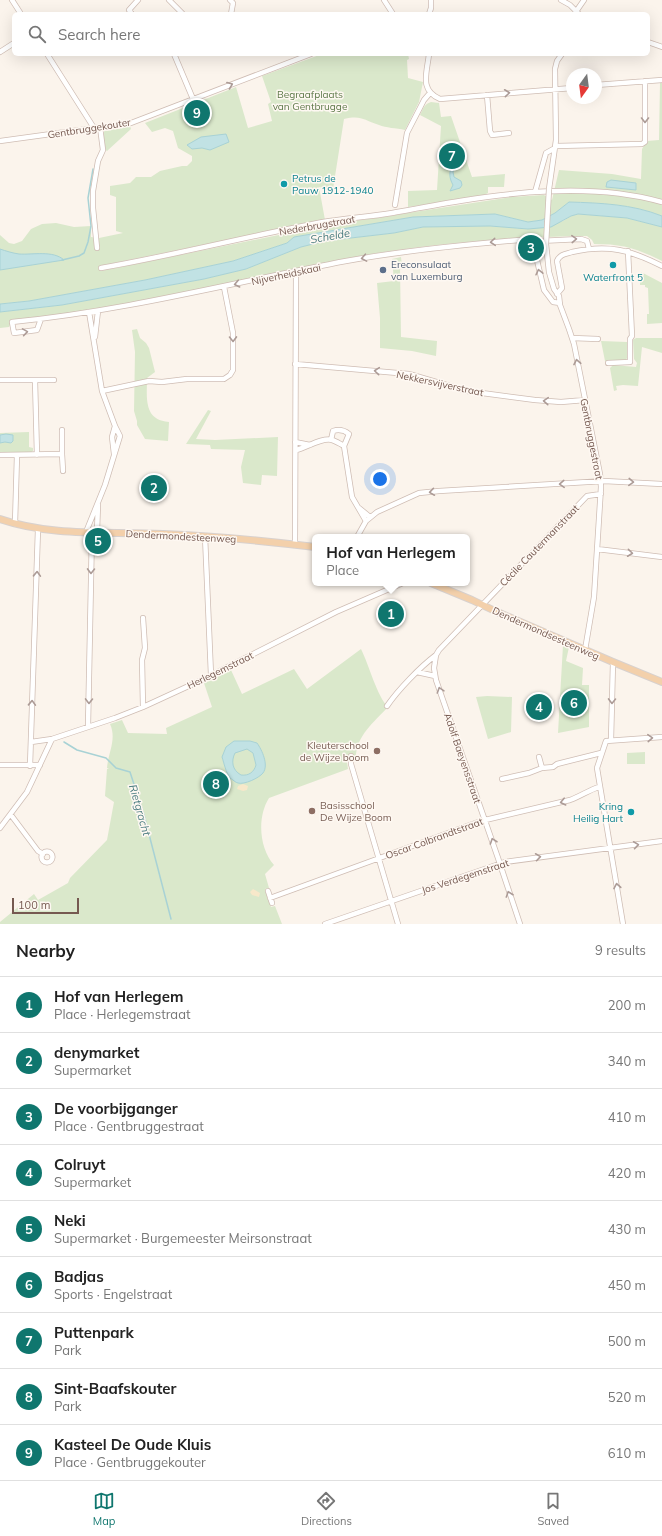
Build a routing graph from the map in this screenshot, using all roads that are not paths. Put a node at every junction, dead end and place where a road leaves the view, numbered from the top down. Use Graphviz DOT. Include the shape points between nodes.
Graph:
graph roads {
  1 [pos="12,0"];
  2 [pos="138,0"];
  3 [pos="169,0"];
  4 [pos="230,0"];
  5 [pos="384,0"];
  6 [pos="431,0"];
  7 [pos="561,0"];
  8 [pos="584,0"];
  9 [pos="20,12"];
  10 [pos="130,12"];
  11 [pos="181,12"];
  12 [pos="232,12"];
  13 [pos="392,12"];
  14 [pos="430,12"];
  15 [pos="575,12"];
  16 [pos="578,12"];
  17 [pos="650,43"];
  18 [pos="12,44"];
  19 [pos="662,47"];
  20 [pos="0,52"];
  21 [pos="48,56"];
  22 [pos="175,56"];
  23 [pos="306,56"];
  24 [pos="429,56"];
  25 [pos="561,56"];
  26 [pos="662,80"];
  27 [pos="645,81"];
  28 [pos="602,85"];
  29 [pos="566,88"];
  30 [pos="556,89"];
  31 [pos="430,93"];
  32 [pos="487,95"];
  33 [pos="193,99"];
  34 [pos="100,127"];
  35 [pos="94,128"];
  36 [pos="509,133"];
  37 [pos="0,141"];
  38 [pos="555,147"];
  39 [pos="536,192"];
  40 [pos="662,202"];
  41 [pos="395,205"];
  42 [pos="97,248"];
  43 [pos="535,249"];
  44 [pos="588,249"];
  45 [pos="628,252"];
  46 [pos="662,266"];
  47 [pos="101,268"];
  48 [pos="296,272"];
  49 [pos="224,287"];
  50 [pos="546,294"];
  51 [pos="557,294"];
  52 [pos="560,303"];
  53 [pos="98,311"];
  54 [pos="89,312"];
  55 [pos="41,319"];
  56 [pos="572,338"];
  57 [pos="598,339"];
  58 [pos="95,341"];
  59 [pos="608,363"];
  60 [pos="295,364"];
  61 [pos="0,380"];
  62 [pos="35,380"];
  63 [pos="54,380"];
  64 [pos="102,391"];
  65 [pos="585,400"];
  66 [pos="115,426"];
  67 [pos="62,430"];
  68 [pos="331,440"];
  69 [pos="295,442"];
  70 [pos="310,445"];
  71 [pos="344,446"];
  72 [pos="296,450"];
  73 [pos="62,454"];
  74 [pos="0,455"];
  75 [pos="17,455"];
  76 [pos="37,455"];
  77 [pos="114,455"];
  78 [pos="63,471"];
  79 [pos="601,482"];
  80 [pos="662,484"];
  81 [pos="600,494"];
  82 [pos="99,500"];
  83 [pos="0,519"];
  84 [pos="368,519"];
  85 [pos="15,524"];
  86 [pos="38,529"];
  87 [pos="92,532"];
  88 [pos="359,534"];
  89 [pos="205,536"];
  90 [pos="295,545"];
  91 [pos="312,547"];
  92 [pos="597,549"];
  93 [pos="662,557"];
  94 [pos="396,586"];
  95 [pos="438,586"];
  96 [pos="482,604"];
  97 [pos="143,618"];
  98 [pos="585,650"];
  99 [pos="436,656"];
  100 [pos="613,662"];
  101 [pos="417,672"];
  102 [pos="211,675"];
  103 [pos="435,676"];
  104 [pos="662,682"];
  105 [pos="387,706"];
  106 [pos="143,707"];
  107 [pos="88,726"];
  108 [pos="662,737"];
  109 [pos="52,739"];
  110 [pos="611,740"];
  111 [pos="31,742"];
  112 [pos="601,753"];
  113 [pos="351,756"];
  114 [pos="539,757"];
  115 [pos="0,765"];
  116 [pos="40,765"];
  117 [pos="30,766"];
  118 [pos="542,768"];
  119 [pos="502,779"];
  120 [pos="599,787"];
  121 [pos="11,815"];
  122 [pos="484,820"];
  123 [pos="0,828"];
  124 [pos="662,841"];
  125 [pos="610,848"];
  126 [pos="42,854"];
  127 [pos="380,858"];
  128 [pos="499,863"];
  129 [pos="268,891"];
  130 [pos="270,898"];
  131 [pos="392,901"];
  132 [pos="272,903"];
  133 [pos="325,924"];
  134 [pos="398,924"];
  135 [pos="520,924"];
  136 [pos="623,924"];
  1 -- 9 [label="street"];
  2 -- 10 [label="street" via="129,10"];
  3 -- 11 [label="street"];
  4 -- 12 [label="street" via="233,3"];
  5 -- 13 [label="street"];
  6 -- 14 [label="street"];
  7 -- 15 [label="street"];
  8 -- 16 [label="street"];
  17 -- 19 [label="street"];
  18 -- 20 [label="street"];
  21 -- 35 [label="street"];
  22 -- 33 [label="street"];
  33 -- 23 [label="street, Gentbruggekouter, one-way"];
  24 -- 31 [label="street" via="426,85"];
  25 -- 30 [label="street, Gentbruggestraat" via="555,69"];
  26 -- 27 [label="street"];
  27 -- 28 [label="street"];
  27 -- 38 [label="street, one-way" via="645,142"];
  29 -- 30 [label="street"];
  32 -- 30 [label="street, one-way"];
  30 -- 38 [label="street, Gentbruggestraat"];
  31 -- 32 [label="street" via="440,99"];
  31 -- 41 [label="street" via="407,133"];
  32 -- 36 [label="street" via="492,135"];
  33 -- 34 [label="street, Gentbruggekouter" via="131,122"];
  34 -- 35 [label="street, Gentbruggekouter"];
  34 -- 42 [label="street" via="103,150 98,161 93,191"];
  35 -- 37 [label="street, Gentbruggekouter"];
  38 -- 39 [label="street" via="546,152"];
  38 -- 51 [label="street, Gentbruggestraat, bridge" via="549,189 546,244 549,272"];
  39 -- 40 [label="street, Nederbrugstraat" via="598,191"];
  39 -- 47 [label="street, Nederbrugstraat" via="325,222"];
  43 -- 44 [label="street, one-way" via="539,241 580,239 586,241"];
  43 -- 48 [label="street, Nijverheidskaai, one-way" via="532,239 446,246"];
  50 -- 43 [label="street, one-way"];
  44 -- 45 [label="street"];
  44 -- 51 [label="street" via="559,257 562,288"];
  45 -- 46 [label="street"];
  45 -- 59 [label="street" via="632,336 630,362"];
  48 -- 49 [label="street, Nijverheidskaai, one-way"];
  48 -- 60 [label="street"];
  49 -- 53 [label="street, Nijverheidskaai"];
  49 -- 64 [label="street, one-way" via="233,333 233,370 230,375 224,379 149,381"];
  50 -- 51 [label="street"];
  50 -- 52 [label="street" via="553,302"];
  51 -- 52 [label="street, Gentbruggestraat"];
  52 -- 56 [label="street, Gentbruggestraat"];
  53 -- 54 [label="street, Nijverheidskaai"];
  53 -- 58 [label="street"];
  54 -- 55 [label="street, Nijverheidskaai"];
  54 -- 58 [label="street"];
  55 -- 55 [label="street, Nijverheidskaai, one-way" via="12,322 14,334 36,330"];
  56 -- 57 [label="street"];
  65 -- 56 [label="street, Gentbruggestraat, one-way"];
  58 -- 64 [label="street"];
  65 -- 60 [label="street, Nekkersvijverstraat, one-way" via="535,400 467,391 409,374"];
  60 -- 69 [label="street"];
  61 -- 62 [label="street"];
  62 -- 63 [label="street"];
  62 -- 76 [label="street"];
  64 -- 66 [label="street"];
  65 -- 79 [label="street, Gentbruggestraat"];
  66 -- 77 [label="street" via="112,437"];
  66 -- 77 [label="street" via="120,436"];
  67 -- 73 [label="street"];
  68 -- 70 [label="street"];
  68 -- 71 [label="street"];
  68 -- 71 [label="street" via="333,431 346,431 349,434"];
  69 -- 70 [label="street"];
  69 -- 72 [label="street"];
  70 -- 72 [label="street"];
  71 -- 84 [label="street" via="352,497"];
  72 -- 90 [label="street"];
  73 -- 76 [label="street"];
  73 -- 78 [label="street"];
  74 -- 75 [label="street"];
  75 -- 76 [label="street"];
  75 -- 85 [label="street"];
  77 -- 82 [label="street"];
  79 -- 80 [label="street, one-way"];
  79 -- 81 [label="street, Gentbruggestraat"];
  79 -- 84 [label="street, one-way" via="420,494 377,512"];
  81 -- 92 [label="street, Gentbruggestraat"];
  81 -- 96 [label="street, Cécile Cautermanstraat" via="587,496"];
  82 -- 87 [label="street"];
  82 -- 87 [label="street"];
  83 -- 85 [label="main road, Dendermondesteenweg"];
  84 -- 88 [label="street"];
  85 -- 86 [label="main road, Dendermondesteenweg"];
  86 -- 87 [label="main road, Dendermondesteenweg"];
  111 -- 86 [label="street, one-way"];
  87 -- 89 [label="main road, Dendermondesteenweg"];
  87 -- 107 [label="street, one-way"];
  89 -- 90 [label="main road, Dendermondesteenweg"];
  89 -- 102 [label="street"];
  90 -- 91 [label="main road, Dendermondesteenweg"];
  92 -- 93 [label="street, one-way"];
  92 -- 98 [label="street, Gentbruggestraat" via="594,597"];
  94 -- 102 [label="street, Herlegemstraat" via="330,615"];
  95 -- 96 [label="main road, Dendermondsesteenweg"];
  96 -- 98 [label="main road, Dendermondsesteenweg"];
  96 -- 99 [label="street"];
  97 -- 106 [label="street"];
  98 -- 100 [label="main road, Dendermondsesteenweg"];
  99 -- 101 [label="street"];
  99 -- 103 [label="street, Adolf Baeyensstraat"];
  100 -- 104 [label="main road, Dendermondsesteenweg"];
  100 -- 110 [label="street, one-way"];
  101 -- 103 [label="street"];
  101 -- 105 [label="street"];
  102 -- 106 [label="street, Herlegemstraat"];
  122 -- 103 [label="street, Adolf Baeyensstraat, one-way"];
  106 -- 107 [label="street, Herlegemstraat"];
  107 -- 109 [label="street, Herlegemstraat"];
  110 -- 108 [label="street, one-way"];
  109 -- 111 [label="street, Herlegemstraat"];
  109 -- 116 [label="street"];
  110 -- 112 [label="street" via="606,741"];
  111 -- 117 [label="street"];
  112 -- 118 [label="street" via="557,764 552,768"];
  112 -- 120 [label="street" via="597,768"];
  113 -- 127 [label="street" via="351,764"];
  114 -- 118 [label="street"];
  115 -- 117 [label="street"];
  116 -- 117 [label="street"];
  116 -- 121 [label="street" via="27,792"];
  118 -- 119 [label="street"];
  120 -- 122 [label="street, Oscar Colbrandtstraat, one-way" via="570,800"];
  120 -- 125 [label="street"];
  121 -- 123 [label="street"];
  121 -- 126 [label="street"];
  122 -- 127 [label="street, Oscar Colbrandtstraat"];
  128 -- 122 [label="street, Adolf Baeyensstraat, one-way"];
  125 -- 124 [label="street, Jos Verdegemstraat, one-way"];
  128 -- 125 [label="street, Jos Verdegemstraat, one-way"];
  136 -- 125 [label="street, one-way"];
  127 -- 130 [label="street, Oscar Colbrandtstraat"];
  127 -- 131 [label="street"];
  128 -- 131 [label="street, Jos Verdegemstraat"];
  135 -- 128 [label="street, Adolf Baeyensstraat, one-way"];
  129 -- 130 [label="street"];
  130 -- 132 [label="street"];
  131 -- 133 [label="street, Jos Verdegemstraat"];
  131 -- 134 [label="street"];
}
